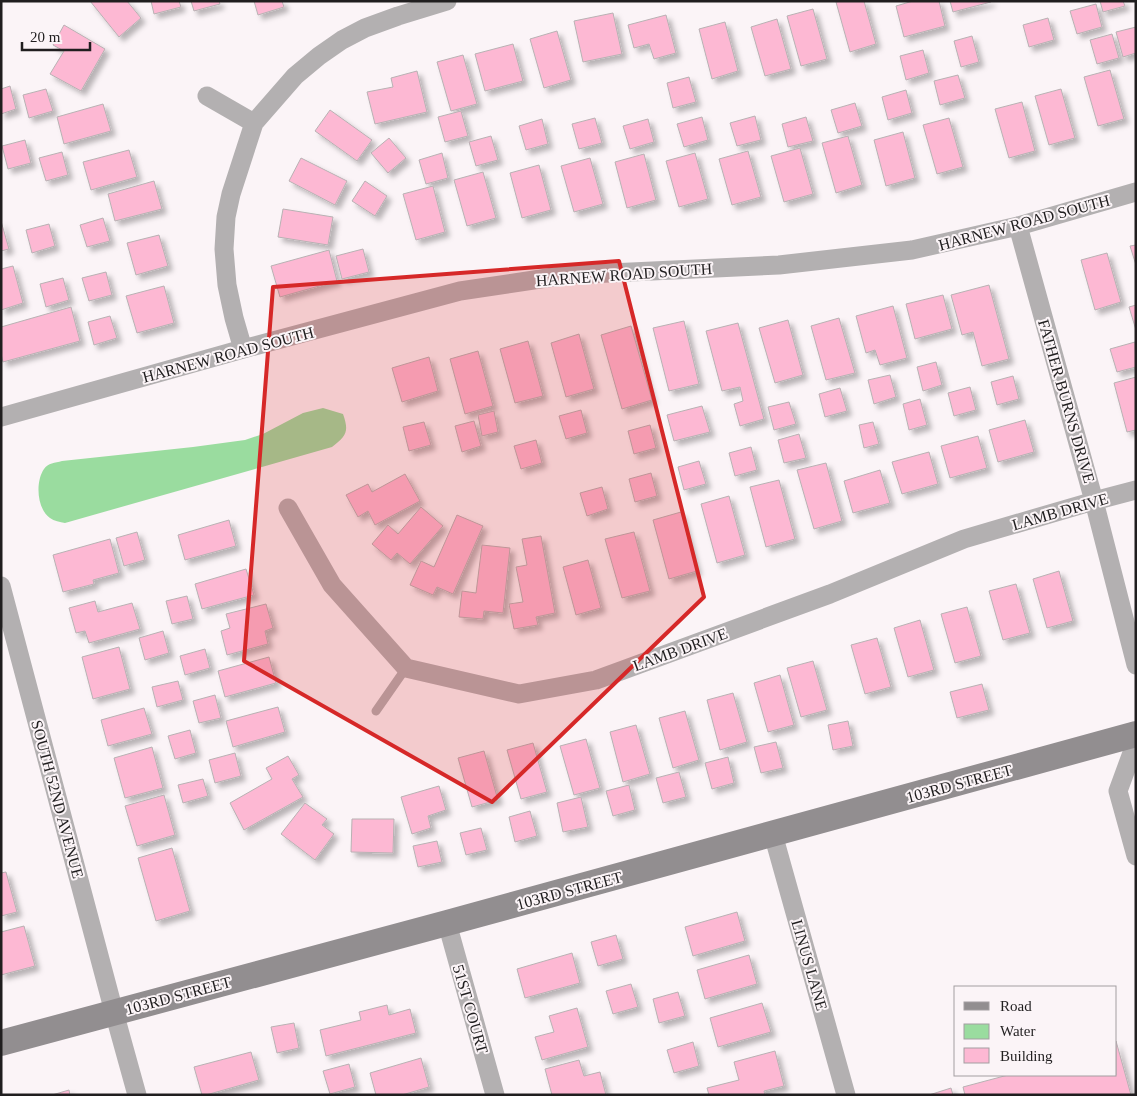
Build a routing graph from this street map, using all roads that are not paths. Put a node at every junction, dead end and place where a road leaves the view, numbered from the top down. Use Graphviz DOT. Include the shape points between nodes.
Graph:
graph roads {
  1 [pos="447,1"];
  2 [pos="207,96"];
  3 [pos="254,122"];
  4 [pos="1136,192"];
  5 [pos="1018,226"];
  6 [pos="243,349"];
  7 [pos="1,417"];
  8 [pos="1136,490"];
  9 [pos="1094,501"];
  10 [pos="288,508"];
  11 [pos="1,586"];
  12 [pos="1136,665"];
  13 [pos="406,668"];
  14 [pos="376,711"];
  15 [pos="1136,734"];
  16 [pos="1136,742"];
  17 [pos="773,834"];
  18 [pos="1136,856"];
  19 [pos="447,923"];
  20 [pos="114,1012"];
  21 [pos="1,1043"];
  22 [pos="137,1095"];
  23 [pos="495,1095"];
  24 [pos="846,1095"];
  1 -- 3 [label="street" via="365,28 342,40 295,76"];
  2 -- 3 [label="street"];
  3 -- 6 [label="street" via="231,194 224,249 227,285"];
  4 -- 5 [label="street, HARNEW ROAD SOUTH"];
  5 -- 6 [label="street, HARNEW ROAD SOUTH" via="912,250 779,265 567,275 460,291"];
  5 -- 9 [label="street, FATHER BURNS DRIVE"];
  6 -- 7 [label="street, HARNEW ROAD SOUTH"];
  8 -- 9 [label="street, LAMB DRIVE"];
  9 -- 12 [label="street, FATHER BURNS DRIVE"];
  9 -- 13 [label="street, LAMB DRIVE" via="964,539 830,594 596,680 519,694"];
  10 -- 13 [label="street" via="332,585"];
  11 -- 20 [label="street, SOUTH 52ND AVENUE"];
  13 -- 14 [label="lane"];
  15 -- 17 [label="main road, 103RD STREET"];
  16 -- 18 [label="street" via="1118,791"];
  17 -- 19 [label="main road, 103RD STREET"];
  17 -- 24 [label="street, LINUS LANE"];
  19 -- 20 [label="main road, 103RD STREET"];
  19 -- 23 [label="street, 51ST COURT"];
  20 -- 21 [label="main road, 103RD STREET"];
  20 -- 22 [label="street, SOUTH 52ND AVENUE"];
}
